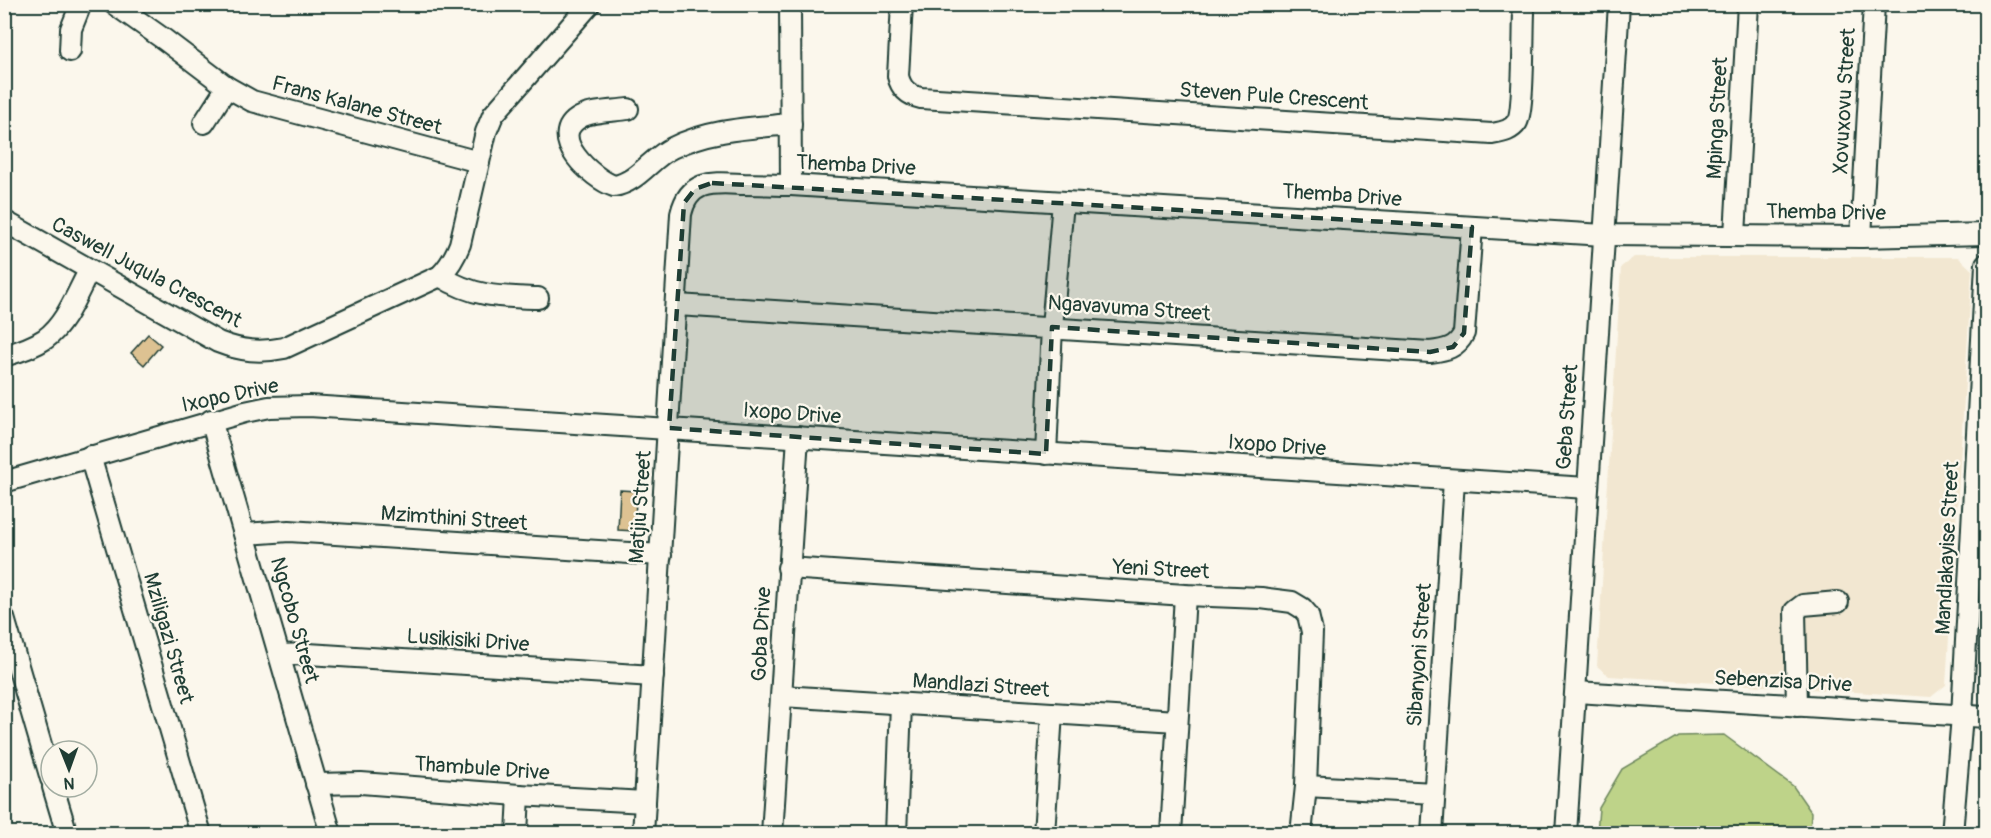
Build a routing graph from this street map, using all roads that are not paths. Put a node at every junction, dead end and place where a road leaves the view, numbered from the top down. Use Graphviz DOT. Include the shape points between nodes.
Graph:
graph roads {
  1 [pos="81,4"];
  2 [pos="114,4"];
  3 [pos="590,4"];
  4 [pos="790,4"];
  5 [pos="902,4"];
  6 [pos="1520,4"];
  7 [pos="1619,4"];
  8 [pos="1748,4"];
  9 [pos="1874,4"];
  10 [pos="70,51"];
  11 [pos="227,87"];
  12 [pos="628,109"];
  13 [pos="204,123"];
  14 [pos="791,124"];
  15 [pos="479,162"];
  16 [pos="791,185"];
  17 [pos="695,189"];
  18 [pos="1063,202"];
  19 [pos="4,221"];
  20 [pos="1472,227"];
  21 [pos="1604,234"];
  22 [pos="1735,234"];
  23 [pos="1986,234"];
  24 [pos="1861,237"];
  25 [pos="1986,264"];
  26 [pos="89,271"];
  27 [pos="440,276"];
  28 [pos="538,298"];
  29 [pos="677,304"];
  30 [pos="1052,327"];
  31 [pos="4,356"];
  32 [pos="211,420"];
  33 [pos="669,428"];
  34 [pos="798,437"];
  35 [pos="1046,454"];
  36 [pos="90,456"];
  37 [pos="1982,457"];
  38 [pos="1454,480"];
  39 [pos="4,482"];
  40 [pos="1587,488"];
  41 [pos="245,534"];
  42 [pos="661,555"];
  43 [pos="788,568"];
  44 [pos="1978,587"];
  45 [pos="1185,595"];
  46 [pos="1838,602"];
  47 [pos="4,618"];
  48 [pos="281,655"];
  49 [pos="653,676"];
  50 [pos="1576,692"];
  51 [pos="782,696"];
  52 [pos="901,704"];
  53 [pos="1797,706"];
  54 [pos="1052,713"];
  55 [pos="1962,716"];
  56 [pos="1986,717"];
  57 [pos="1177,721"];
  58 [pos="39,739"];
  59 [pos="316,784"];
  60 [pos="1306,786"];
  61 [pos="1434,793"];
  62 [pos="519,795"];
  63 [pos="57,799"];
  64 [pos="645,802"];
  65 [pos="67,834"];
  66 [pos="201,834"];
  67 [pos="331,834"];
  68 [pos="517,834"];
  69 [pos="643,834"];
  70 [pos="772,834"];
  71 [pos="896,834"];
  72 [pos="1044,834"];
  73 [pos="1171,834"];
  74 [pos="1301,834"];
  75 [pos="1432,834"];
  76 [pos="1566,834"];
  77 [pos="1952,834"];
  1 -- 10 [label="street" via="71,29"];
  2 -- 11 [label="street, Frans Kalane Street"];
  3 -- 15 [label="street, Caswell Juqula Crescent" via="493,115"];
  4 -- 14 [label="street"];
  5 -- 6 [label="street, Steven Pule Crescent" via="898,76 907,93 921,98 1492,134 1504,132 1520,115 1524,13"];
  7 -- 21 [label="street, Geba Street"];
  8 -- 22 [label="street, Mpinga Street"];
  9 -- 24 [label="street, Xovuxovu Street"];
  11 -- 13 [label="street"];
  11 -- 15 [label="street, Frans Kalane Street" via="269,107"];
  12 -- 14 [label="street" via="582,116 569,131 568,141 575,158 614,186 633,179 661,154 709,134"];
  14 -- 16 [label="street"];
  15 -- 27 [label="street, Caswell Juqula Crescent" via="460,244 452,264"];
  16 -- 17 [label="street, Themba Drive" via="712,183"];
  16 -- 18 [label="street, Themba Drive"];
  17 -- 29 [label="street, Matjiu Street" via="681,214"];
  18 -- 20 [label="street, Themba Drive"];
  18 -- 30 [label="street"];
  19 -- 26 [label="street, Caswell Juqula Crescent"];
  20 -- 21 [label="street, Themba Drive"];
  20 -- 30 [label="street, Ngavavuma Street" via="1464,333 1446,351"];
  21 -- 22 [label="street, Themba Drive"];
  21 -- 40 [label="street, Geba Street"];
  22 -- 24 [label="street, Themba Drive"];
  23 -- 24 [label="street, Themba Drive"];
  25 -- 37 [label="street, Mandlakayise Street"];
  26 -- 27 [label="street, Caswell Juqula Crescent" via="218,342 250,351 284,348"];
  26 -- 31 [label="street" via="53,331 38,343"];
  27 -- 28 [label="street" via="477,294"];
  29 -- 30 [label="street, Ngavavuma Street"];
  29 -- 33 [label="street, Matjiu Street"];
  30 -- 35 [label="street"];
  32 -- 33 [label="street, Ixopo Drive" via="269,407 309,406"];
  32 -- 36 [label="street, Ixopo Drive"];
  32 -- 41 [label="street, Ngcobo Street"];
  33 -- 34 [label="street, Ixopo Drive"];
  33 -- 42 [label="street, Matjiu Street"];
  34 -- 35 [label="street, Ixopo Drive"];
  34 -- 43 [label="street, Goba Drive"];
  35 -- 38 [label="street, Ixopo Drive"];
  36 -- 39 [label="street, Ixopo Drive"];
  36 -- 66 [label="street, Mziligazi Street"];
  37 -- 44 [label="street, Mandlakayise Street"];
  38 -- 40 [label="street, Ixopo Drive"];
  38 -- 61 [label="street, Sibanyoni Street"];
  40 -- 50 [label="street, Geba Street"];
  41 -- 42 [label="street, Mzimthini Street" via="299,532"];
  41 -- 48 [label="street, Ngcobo Street"];
  42 -- 49 [label="street, Matjiu Street"];
  43 -- 45 [label="street, Yeni Street"];
  43 -- 51 [label="street, Goba Drive"];
  44 -- 55 [label="street, Mandlakayise Street"];
  45 -- 57 [label="street"];
  45 -- 60 [label="street, Yeni Street" via="1292,602 1308,615 1312,632"];
  46 -- 53 [label="street" via="1803,605 1795,611"];
  47 -- 58 [label="street"];
  48 -- 49 [label="street, Lusikisiki Drive"];
  48 -- 59 [label="street, Ngcobo Street"];
  49 -- 64 [label="street, Matjiu Street"];
  50 -- 53 [label="street, Sebenzisa Drive"];
  50 -- 76 [label="street, Geba Street"];
  51 -- 52 [label="street, Mandlazi Street"];
  51 -- 70 [label="street, Goba Drive"];
  52 -- 54 [label="street, Mandlazi Street"];
  52 -- 71 [label="street"];
  53 -- 55 [label="street, Sebenzisa Drive"];
  54 -- 57 [label="street, Mandlazi Street"];
  54 -- 72 [label="street"];
  55 -- 56 [label="street, Sebenzisa Drive"];
  55 -- 77 [label="street, Mandlakayise Street"];
  57 -- 73 [label="street"];
  59 -- 62 [label="street, Thambule Drive" via="361,783"];
  59 -- 67 [label="street, Ngcobo Street"];
  60 -- 61 [label="street"];
  60 -- 74 [label="street, Yeni Street"];
  61 -- 75 [label="street, Sibanyoni Street"];
  62 -- 64 [label="street, Thambule Drive"];
  62 -- 68 [label="street"];
  63 -- 65 [label="street"];
  64 -- 69 [label="street, Matjiu Street"];
}
